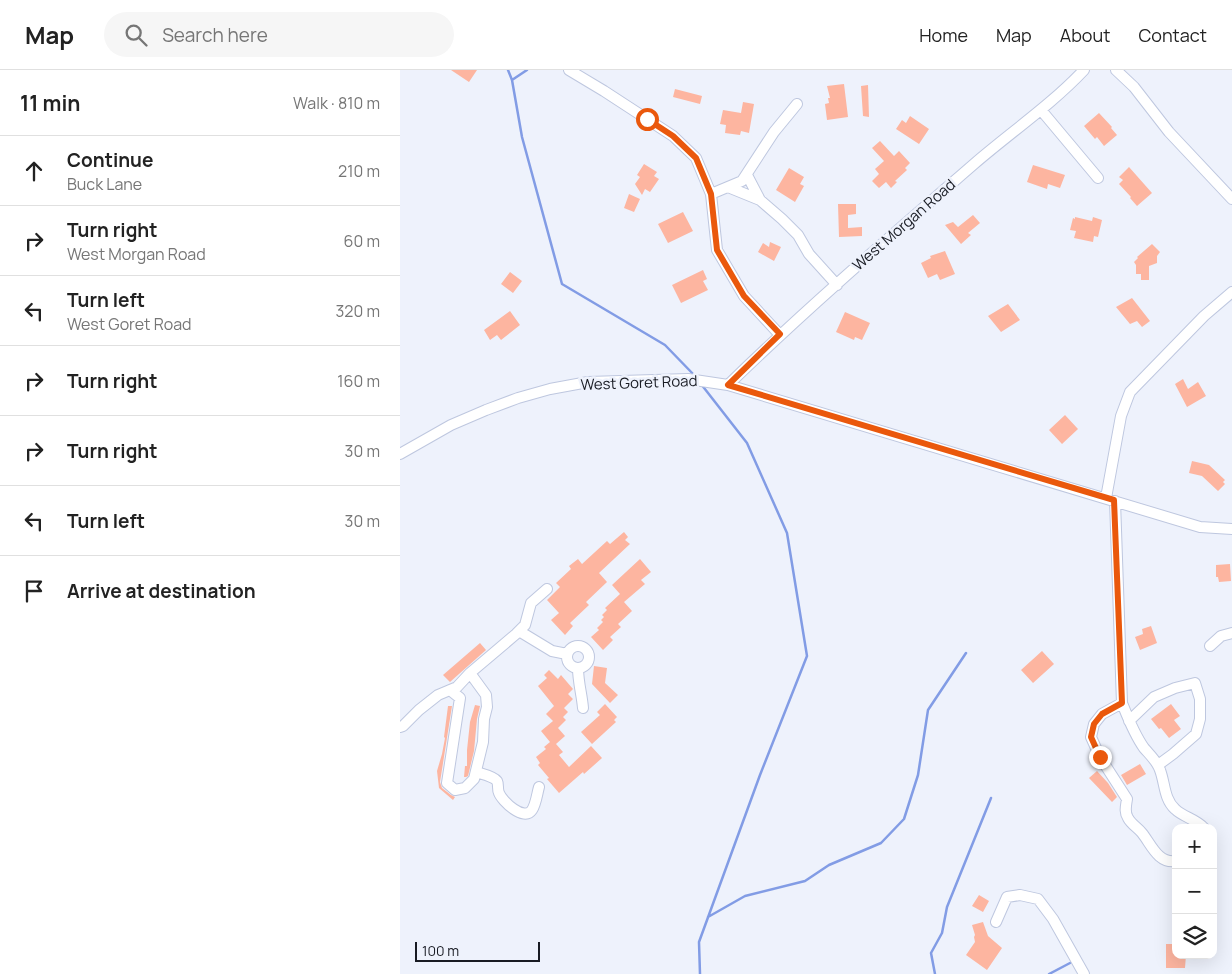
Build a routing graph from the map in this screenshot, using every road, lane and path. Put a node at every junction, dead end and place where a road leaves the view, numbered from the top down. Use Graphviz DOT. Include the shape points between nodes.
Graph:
graph roads {
  1 [pos="570,70"];
  2 [pos="1084,70"];
  3 [pos="1116,70"];
  4 [pos="797,104"];
  5 [pos="1041,110"];
  6 [pos="747,175"];
  7 [pos="1098,178"];
  8 [pos="728,187"];
  9 [pos="711,194"];
  10 [pos="1232,199"];
  11 [pos="760,200"];
  12 [pos="837,284"];
  13 [pos="1232,292"];
  14 [pos="780,334"];
  15 [pos="728,385"];
  16 [pos="400,454"];
  17 [pos="1110,499"];
  18 [pos="1232,528"];
  19 [pos="548,588"];
  20 [pos="519,631"];
  21 [pos="1232,633"];
  22 [pos="1210,646"];
  23 [pos="567,654"];
  24 [pos="578,668"];
  25 [pos="470,673"];
  26 [pos="450,690"];
  27 [pos="1122,703"];
  28 [pos="583,708"];
  29 [pos="1129,721"];
  30 [pos="400,727"];
  31 [pos="1158,765"];
  32 [pos="476,772"];
  33 [pos="539,788"];
  34 [pos="1201,824"];
  35 [pos="1172,862"];
  36 [pos="996,922"];
  37 [pos="1084,974"];
  1 -- 9 [label="street" via="673,136 696,158"];
  2 -- 5 [label="street, West Morgan Road"];
  3 -- 10 [label="street"];
  4 -- 6 [label="street" via="774,132"];
  5 -- 7 [label="street"];
  5 -- 12 [label="street, West Morgan Road" via="976,162"];
  6 -- 8 [label="street"];
  6 -- 11 [label="street"];
  8 -- 9 [label="street"];
  8 -- 11 [label="street"];
  9 -- 14 [label="street" via="717,250 744,296"];
  11 -- 12 [label="street" via="798,235 809,254"];
  12 -- 14 [label="street, West Morgan Road"];
  13 -- 17 [label="street" via="1130,392 1122,416"];
  14 -- 15 [label="street, West Morgan Road"];
  15 -- 16 [label="street, West Goret Road" via="688,378 588,382 550,389 486,410"];
  15 -- 17 [label="street, West Goret Road"];
  17 -- 18 [label="street, West Goret Road" via="1200,527"];
  17 -- 27 [label="street"];
  19 -- 20 [label="street" via="531,603 525,625"];
  20 -- 23 [label="street" via="552,650"];
  20 -- 25 [label="street"];
  21 -- 22 [label="street" via="1221,636"];
  23 -- 24 [label="street" via="569,664"];
  23 -- 24 [label="street" via="575,647 582,647 587,652 587,663"];
  24 -- 28 [label="street"];
  25 -- 26 [label="street"];
  25 -- 32 [label="street" via="486,695 487,707"];
  26 -- 30 [label="street"];
  26 -- 32 [label="street" via="460,698 447,783 455,790 465,788"];
  27 -- 29 [label="street"];
  27 -- 35 [label="street" via="1102,714 1094,724 1091,737 1127,799 1125,810 1128,819 1155,853"];
  29 -- 31 [label="street"];
  29 -- 31 [label="street" via="1154,697 1196,683 1200,718 1196,734"];
  31 -- 34 [label="street" via="1168,800 1175,809"];
  32 -- 33 [label="street" via="495,779 499,794 514,810 523,814 532,810"];
  36 -- 37 [label="street" via="1007,897 1020,895 1038,899"];
}
